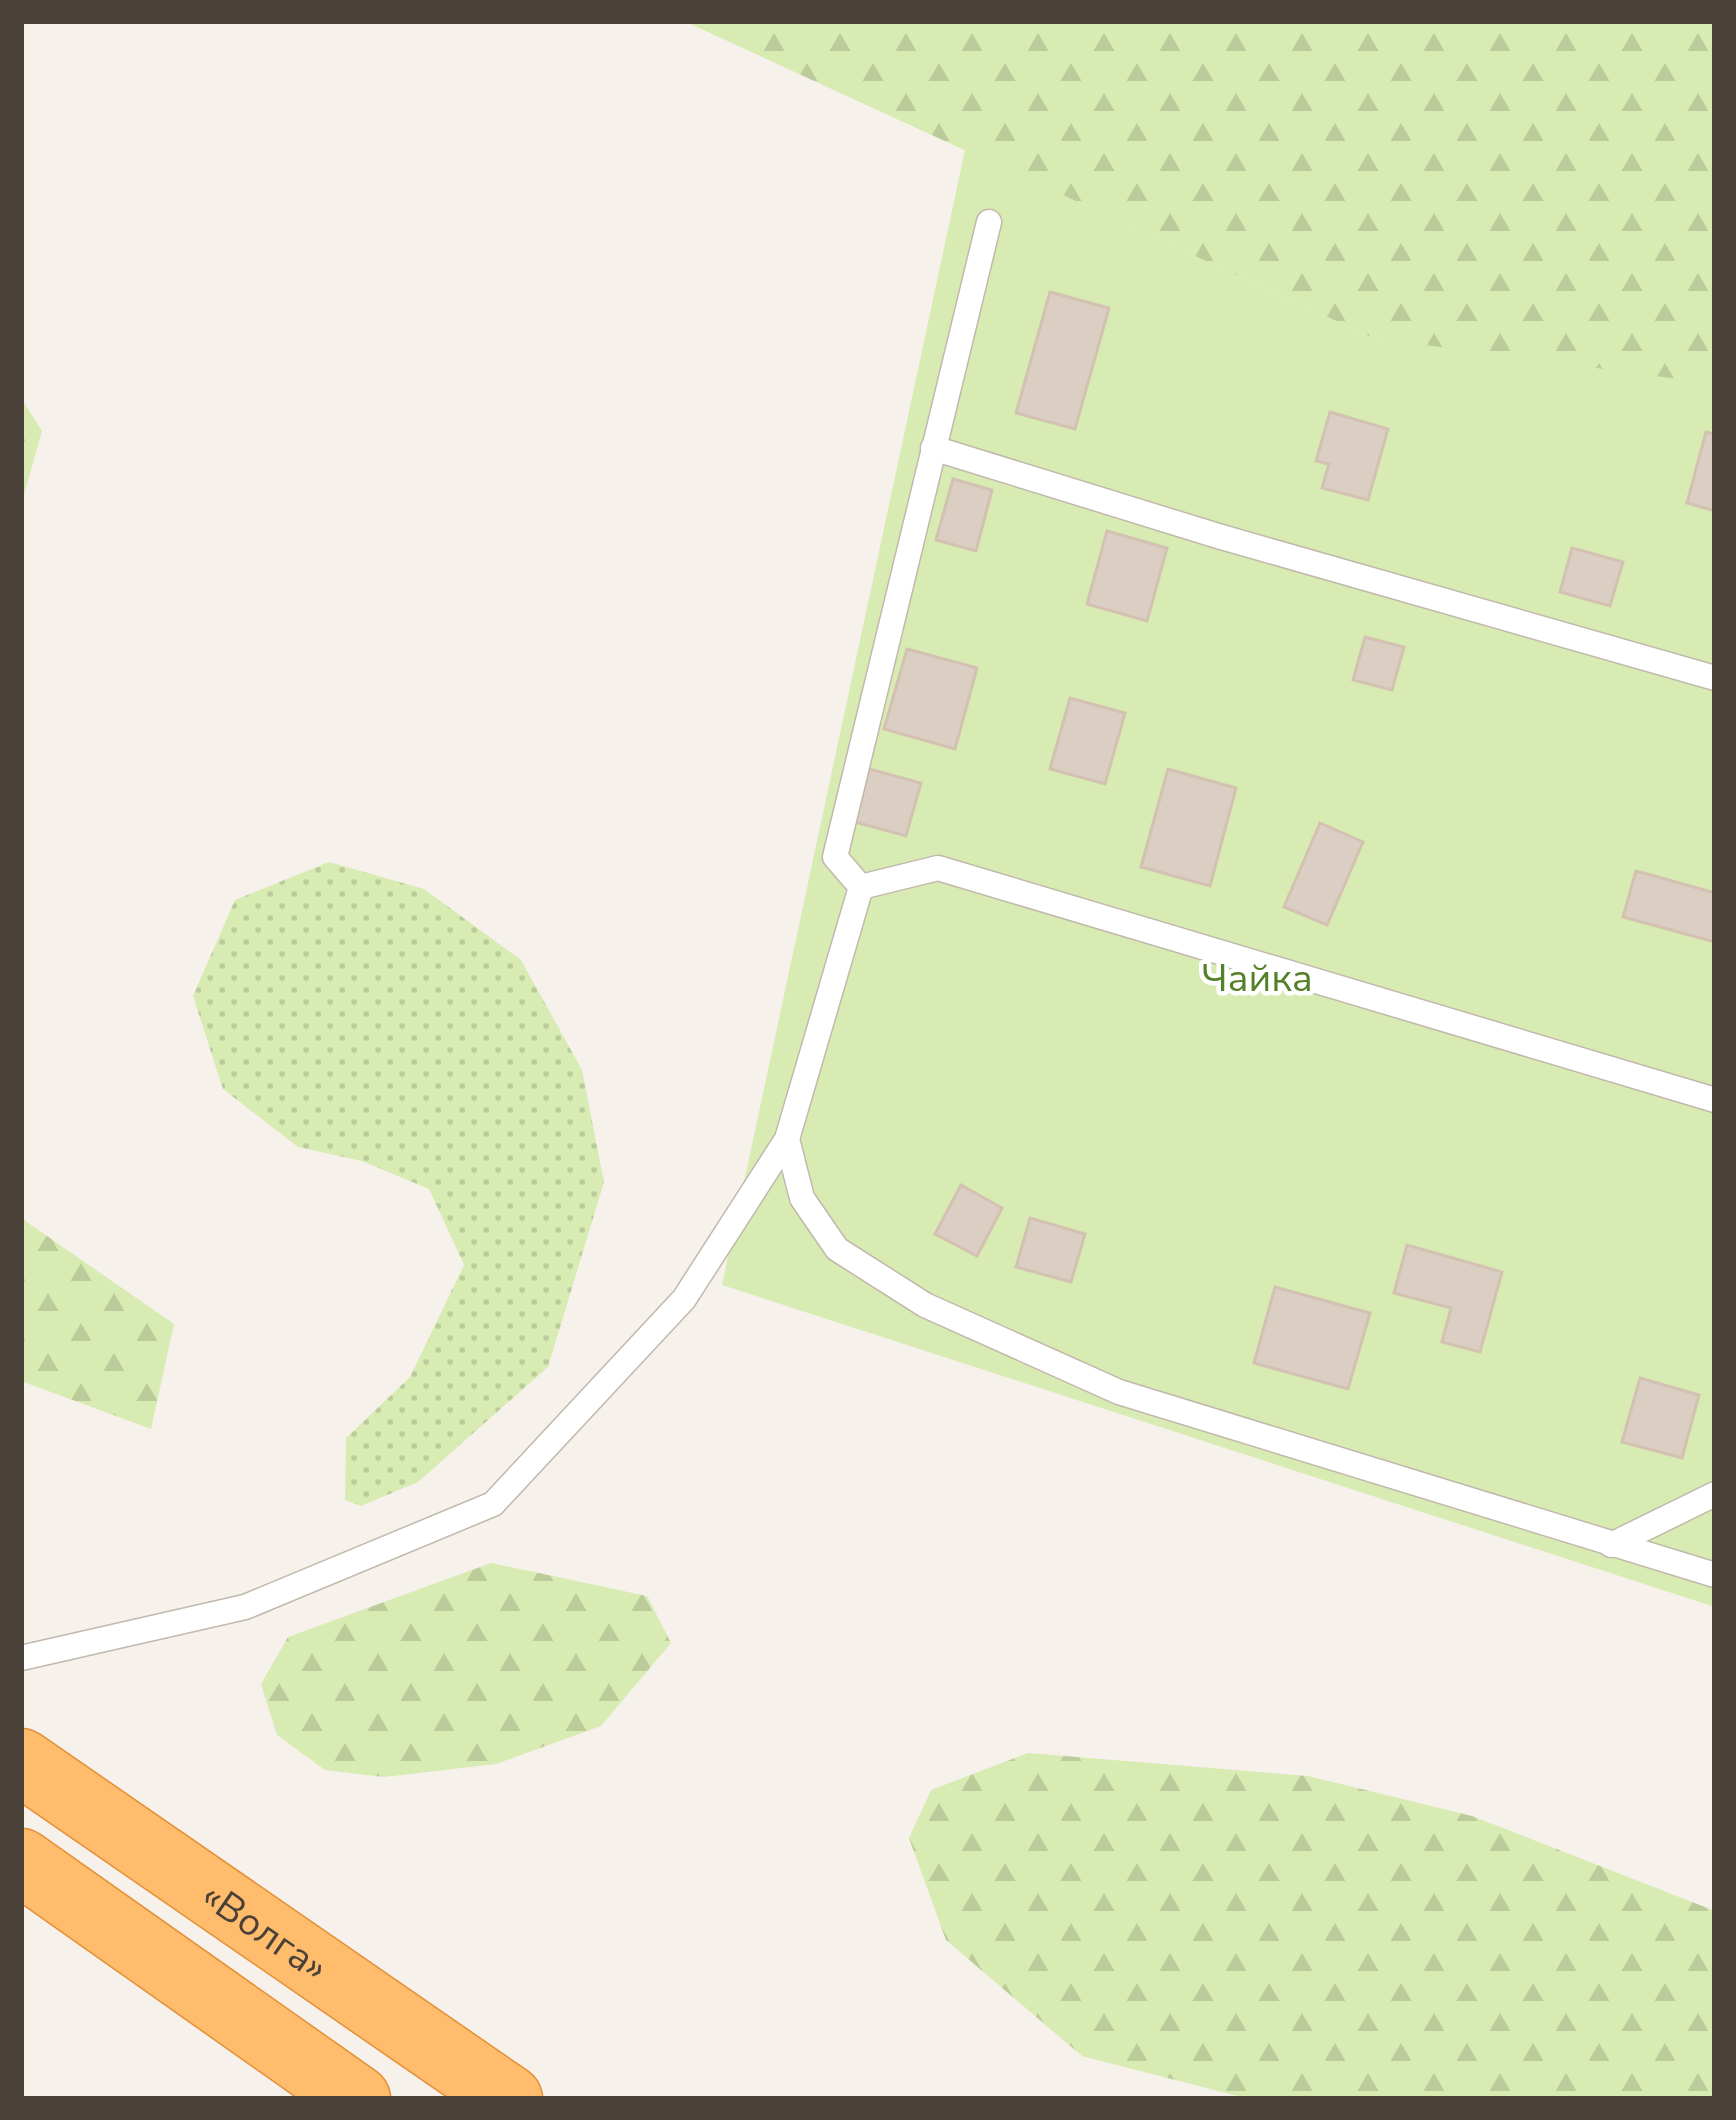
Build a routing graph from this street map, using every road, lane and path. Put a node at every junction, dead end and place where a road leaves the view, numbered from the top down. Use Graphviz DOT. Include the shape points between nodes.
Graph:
graph roads {
  1 [pos="989,221"];
  2 [pos="933,448"];
  3 [pos="1715,678"];
  4 [pos="861,887"];
  5 [pos="1715,1100"];
  6 [pos="787,1139"];
  7 [pos="1715,1494"];
  8 [pos="1612,1545"];
  9 [pos="1715,1576"];
  10 [pos="21,1658"];
  11 [pos="21,1762"];
  12 [pos="21,1862"];
  13 [pos="357,2099"];
  14 [pos="509,2099"];
  1 -- 2 [label="lane"];
  2 -- 3 [label="lane"];
  2 -- 4 [label="lane" via="835,857"];
  4 -- 5 [label="lane" via="938,868"];
  4 -- 6 [label="lane"];
  6 -- 8 [label="lane" via="802,1198 837,1249 925,1305 1118,1392"];
  6 -- 10 [label="lane" via="684,1299 494,1504 245,1607"];
  7 -- 8 [label="lane"];
  8 -- 9 [label="lane"];
  11 -- 14 [label="highway, «Волга»"];
  12 -- 13 [label="highway"];
}
